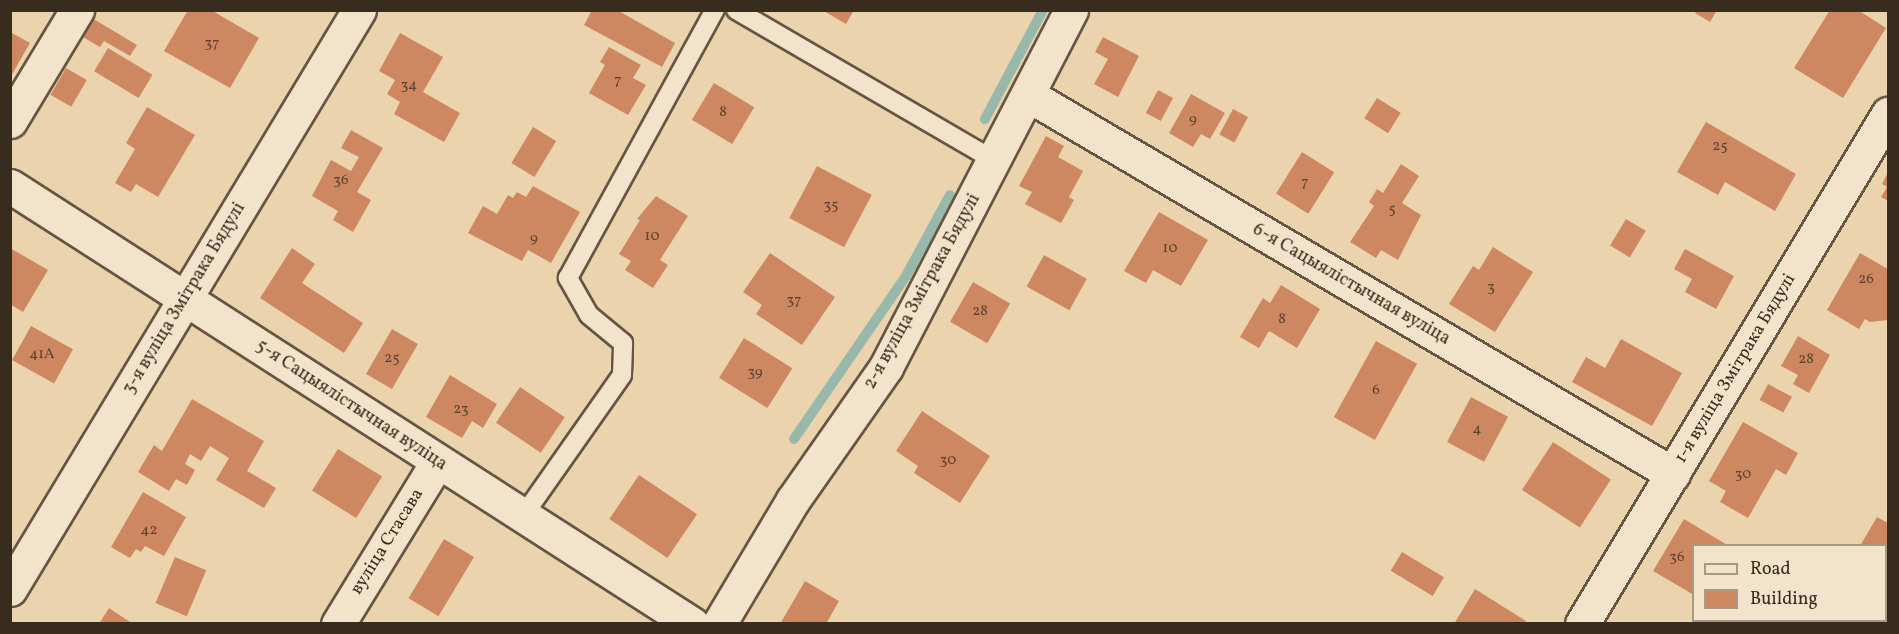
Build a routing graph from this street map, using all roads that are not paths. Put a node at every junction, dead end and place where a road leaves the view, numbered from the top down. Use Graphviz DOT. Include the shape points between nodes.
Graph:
graph roads {
  1 [pos="77,10"];
  2 [pos="359,10"];
  3 [pos="715,10"];
  4 [pos="736,10"];
  5 [pos="1071,10"];
  6 [pos="1030,96"];
  7 [pos="1888,114"];
  8 [pos="10,121"];
  9 [pos="995,161"];
  10 [pos="10,186"];
  11 [pos="184,299"];
  12 [pos="438,461"];
  13 [pos="1673,474"];
  14 [pos="523,516"];
  15 [pos="10,589"];
  16 [pos="338,624"];
  17 [pos="692,624"];
  18 [pos="719,624"];
  19 [pos="1582,624"];
  1 -- 8 [label="street"];
  2 -- 11 [label="street, 3-я вуліца Змітрака Бядулі"];
  3 -- 14 [label="lane" via="568,278 589,315 622,343 622,375"];
  4 -- 9 [label="lane"];
  5 -- 6 [label="street, 2-я вуліца Змітрака Бядулі"];
  6 -- 9 [label="street, 2-я вуліца Змітрака Бядулі"];
  6 -- 13 [label="street, 6-я Сацыялістычная вуліца"];
  7 -- 13 [label="street, 1-я вуліца Змітрака Бядулі"];
  9 -- 18 [label="street, 2-я вуліца Змітрака Бядулі" via="886,367 793,500"];
  10 -- 11 [label="street, 5-я Сацыялістычная вуліца"];
  11 -- 12 [label="street, 5-я Сацыялістычная вуліца"];
  11 -- 15 [label="street, 3-я вуліца Змітрака Бядулі"];
  12 -- 14 [label="street, 5-я Сацыялістычная вуліца"];
  12 -- 16 [label="street, вуліца Стасава"];
  13 -- 19 [label="street, 1-я вуліца Змітрака Бядулі"];
  14 -- 17 [label="street, 5-я Сацыялістычная вуліца"];
}
